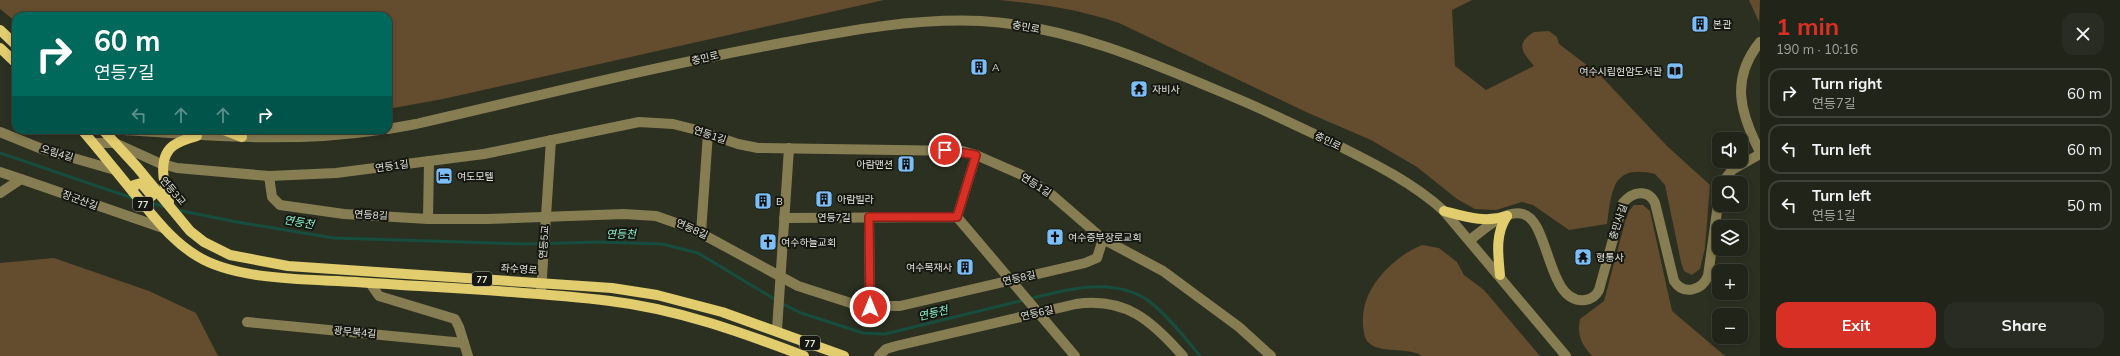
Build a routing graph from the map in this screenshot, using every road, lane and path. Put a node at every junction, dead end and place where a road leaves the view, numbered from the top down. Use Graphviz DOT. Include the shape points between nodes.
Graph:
graph roads {
  1 [pos="0,30"];
  2 [pos="12,41"];
  3 [pos="1760,42"];
  4 [pos="0,48"];
  5 [pos="12,59"];
  6 [pos="392,128"];
  7 [pos="0,132"];
  8 [pos="708,133"];
  9 [pos="86,134"];
  10 [pos="107,134"];
  11 [pos="173,134"];
  12 [pos="234,134"];
  13 [pos="330,134"];
  14 [pos="197,136"];
  15 [pos="242,137"];
  16 [pos="551,140"];
  17 [pos="94,143"];
  18 [pos="115,143"];
  19 [pos="789,148"];
  20 [pos="1760,153"];
  21 [pos="976,155"];
  22 [pos="429,161"];
  23 [pos="164,165"];
  24 [pos="115,170"];
  25 [pos="0,172"];
  26 [pos="269,176"];
  27 [pos="1727,176"];
  28 [pos="21,180"];
  29 [pos="133,192"];
  30 [pos="0,193"];
  31 [pos="1444,211"];
  32 [pos="174,212"];
  33 [pos="1717,212"];
  34 [pos="546,216"];
  35 [pos="1507,216"];
  36 [pos="869,217"];
  37 [pos="957,217"];
  38 [pos="784,218"];
  39 [pos="428,219"];
  40 [pos="163,228"];
  41 [pos="190,231"];
  42 [pos="701,233"];
  43 [pos="1103,239"];
  44 [pos="1470,240"];
  45 [pos="1500,275"];
  46 [pos="780,277"];
  47 [pos="1010,280"];
  48 [pos="370,283"];
  49 [pos="542,283"];
  50 [pos="541,294"];
  51 [pos="870,307"];
  52 [pos="1039,313"];
  53 [pos="247,322"];
  54 [pos="777,327"];
  55 [pos="464,343"];
  56 [pos="468,356"];
  57 [pos="804,356"];
  58 [pos="844,356"];
  59 [pos="879,356"];
  60 [pos="1075,356"];
  61 [pos="1183,356"];
  62 [pos="1272,356"];
  63 [pos="1566,356"];
  1 -- 2 [label="main road"];
  3 -- 20 [label="street" via="1745,64 1740,92 1746,120"];
  4 -- 5 [label="main road"];
  6 -- 31 [label="street, 충민로" via="717,55 838,32 894,24 982,21 1023,26 1066,36 1150,62 1267,111 1370,161 1424,194"];
  7 -- 24 [label="street, 오림4길" via="42,149"];
  8 -- 16 [label="street, 연등1길" via="673,124 639,122"];
  8 -- 19 [label="street, 연등1길" via="748,146"];
  8 -- 42 [label="street"];
  9 -- 17 [label="main road, 77"];
  10 -- 18 [label="main road, 77"];
  11 -- 14 [label="street"];
  12 -- 15 [label="main road"];
  13 -- 15 [label="street"];
  14 -- 15 [label="street"];
  14 -- 23 [label="main road" via="169,149"];
  16 -- 22 [label="street, 연등1길" via="484,154"];
  16 -- 34 [label="street, 연등5교"];
  17 -- 18 [label="street, 연등1길"];
  17 -- 24 [label="main road, 77"];
  18 -- 23 [label="street, 연등1길"];
  18 -- 32 [label="main road, 연등3교 / 77"];
  19 -- 21 [label="street, 연등1길" via="945,150"];
  19 -- 38 [label="street"];
  20 -- 27 [label="street" via="1732,170"];
  21 -- 37 [label="street"];
  21 -- 43 [label="street, 연등1길" via="1024,176 1052,195"];
  22 -- 26 [label="street, 연등1길" via="336,173"];
  22 -- 39 [label="street"];
  23 -- 26 [label="street, 연등1길" via="197,171"];
  23 -- 32 [label="main road" via="163,176"];
  24 -- 29 [label="main road, 77"];
  25 -- 28 [label="street, 장군산길"];
  26 -- 39 [label="street, 연등8길" via="272,197 282,206 344,214"];
  28 -- 30 [label="street"];
  28 -- 40 [label="street, 장군산길"];
  29 -- 32 [label="main road" via="134,184 141,183 169,215"];
  29 -- 40 [label="main road, 77"];
  31 -- 35 [label="main road" via="1482,220 1495,220"];
  31 -- 44 [label="street, 충민로"];
  32 -- 41 [label="main road, 연등3교 / 77"];
  33 -- 35 [label="street, 충민사길" via="1708,276 1700,287 1687,290 1675,283 1654,201 1648,195 1637,193 1623,203 1599,290 1596,295 1586,300 1575,299 1564,292 1532,220 1521,214"];
  34 -- 39 [label="street, 연등8길"];
  34 -- 42 [label="street, 연등8길" via="639,215 667,219"];
  34 -- 49 [label="street, 연등5교"];
  35 -- 44 [label="street"];
  35 -- 45 [label="main road" via="1498,237"];
  36 -- 37 [label="street, 연등7길"];
  36 -- 38 [label="street, 연등7길"];
  36 -- 51 [label="street"];
  37 -- 47 [label="street"];
  38 -- 46 [label="street"];
  40 -- 48 [label="main road, 77" via="198,257 232,269 272,277"];
  41 -- 49 [label="main road, 좌수영로 / 77" via="204,242 230,255 288,266"];
  42 -- 46 [label="street, 연등8길"];
  43 -- 47 [label="street, 연등8길" via="1099,254 1090,262"];
  43 -- 62 [label="street, 연등1길" via="1163,271 1239,327"];
  44 -- 45 [label="street, 충민로"];
  45 -- 63 [label="street, 충민로"];
  46 -- 51 [label="street, 연등8길" via="831,298"];
  46 -- 54 [label="street"];
  47 -- 51 [label="street, 연등8길" via="900,306"];
  47 -- 52 [label="street"];
  48 -- 50 [label="main road, 77"];
  48 -- 55 [label="street" via="379,296 455,319"];
  49 -- 50 [label="street, 연등5교"];
  49 -- 54 [label="main road, 좌수영로 / 77" via="656,294"];
  50 -- 57 [label="main road, 77" via="654,308 717,325"];
  52 -- 59 [label="street, 연등6길" via="896,346"];
  52 -- 60 [label="street"];
  52 -- 61 [label="street, 연등6길" via="1086,303 1117,305 1136,313 1155,327"];
  53 -- 55 [label="street, 광무북4길"];
  54 -- 58 [label="main road, 좌수영로 / 77"];
  55 -- 56 [label="street"];
}
